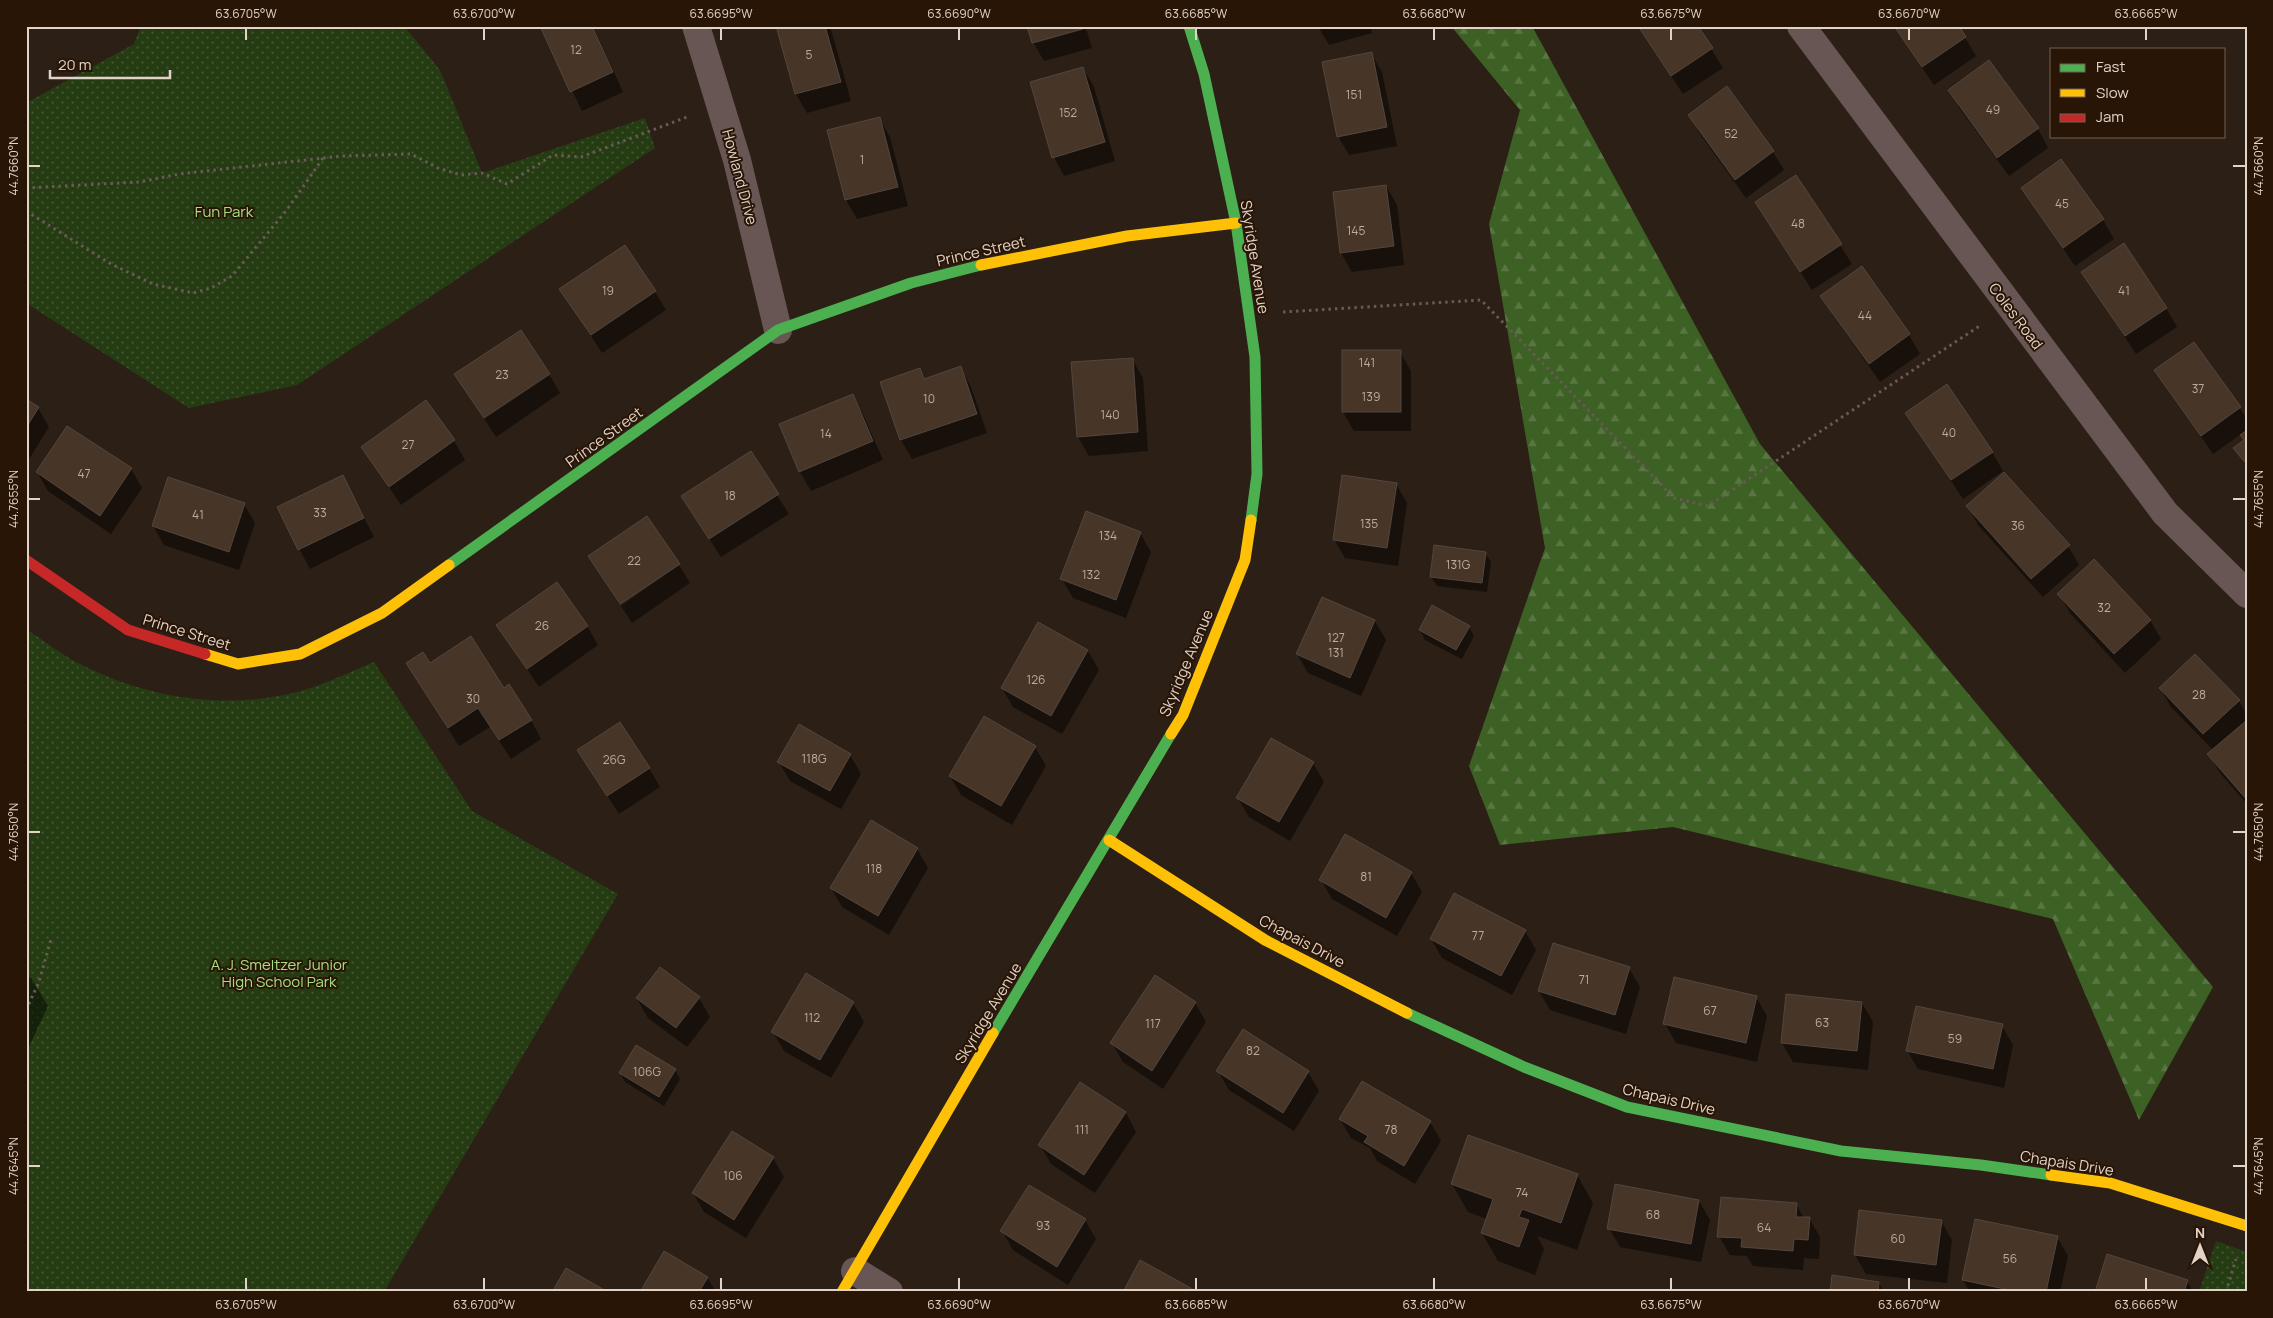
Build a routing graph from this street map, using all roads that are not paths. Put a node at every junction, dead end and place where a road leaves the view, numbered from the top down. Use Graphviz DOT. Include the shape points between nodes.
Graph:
graph roads {
  1 [pos="696,26"];
  2 [pos="1189,26"];
  3 [pos="1801,26"];
  4 [pos="1236,223"];
  5 [pos="778,330"];
  6 [pos="26,560"];
  7 [pos="2247,594"];
  8 [pos="1109,840"];
  9 [pos="2247,1226"];
  10 [pos="849,1281"];
  11 [pos="889,1292"];
  1 -- 5 [label="street, Howland Drive" via="737,160"];
  2 -- 4 [label="street, Skyridge Avenue" via="1204,74"];
  3 -- 7 [label="street, Coles Road" via="2164,513"];
  4 -- 5 [label="street, Prince Street" via="1127,236 1011,258 911,283"];
  4 -- 8 [label="street, Skyridge Avenue" via="1255,357 1257,474 1245,560 1183,715"];
  5 -- 6 [label="street, Prince Street" via="382,613 300,654 238,664 128,630"];
  8 -- 9 [label="street, Chapais Drive" via="1265,940 1399,1009 1524,1067 1627,1106 1840,1151 1981,1164 2110,1183"];
  8 -- 10 [label="street, Skyridge Avenue"];
  10 -- 11 [label="street"];
}
